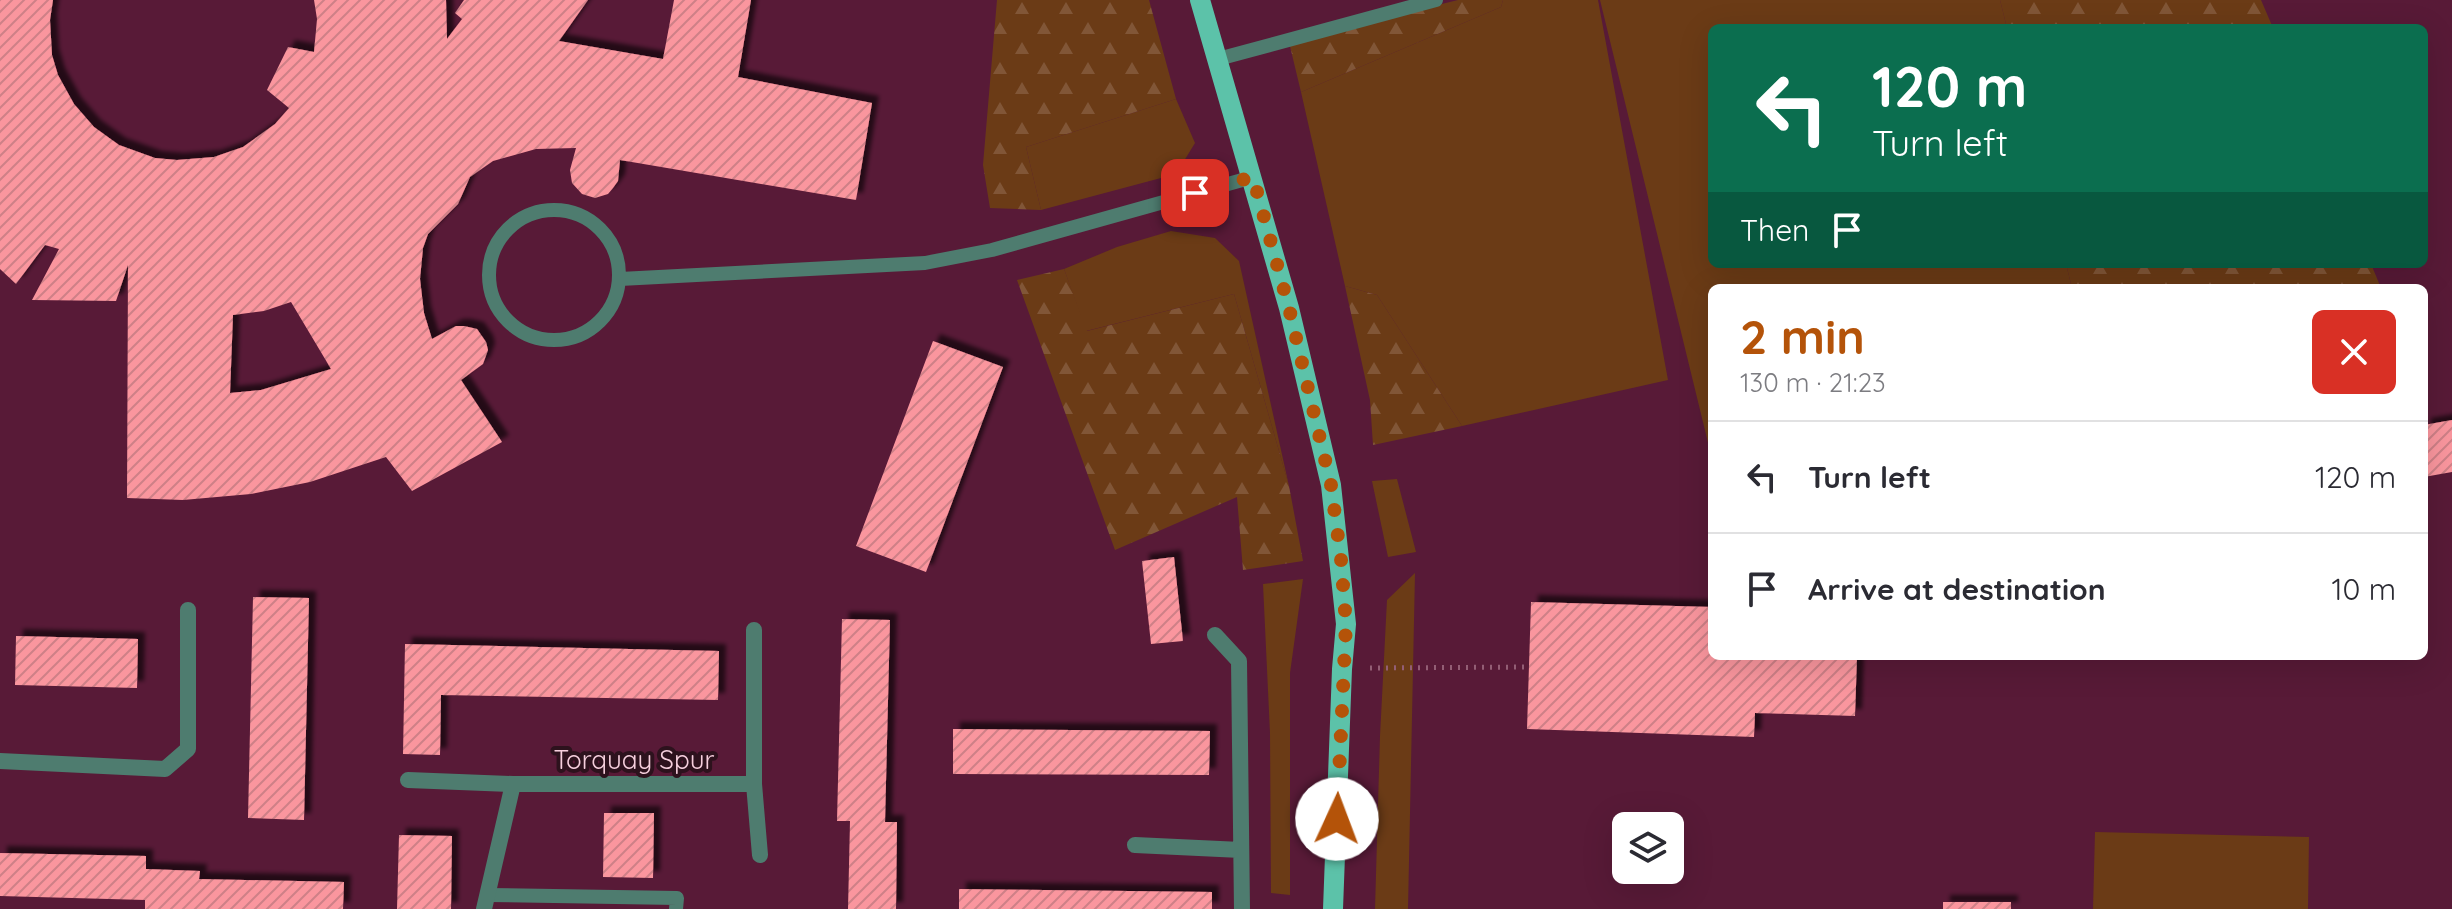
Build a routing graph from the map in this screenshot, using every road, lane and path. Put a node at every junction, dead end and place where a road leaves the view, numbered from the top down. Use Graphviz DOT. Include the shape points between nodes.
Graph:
graph roads {
  1 [pos="1200,0"];
  2 [pos="1436,0"];
  3 [pos="1218,59"];
  4 [pos="1253,177"];
  5 [pos="620,279"];
  6 [pos="188,610"];
  7 [pos="754,630"];
  8 [pos="1215,635"];
  9 [pos="1529,667"];
  10 [pos="1342,669"];
  11 [pos="0,761"];
  12 [pos="408,780"];
  13 [pos="513,784"];
  14 [pos="754,784"];
  15 [pos="1135,845"];
  16 [pos="1241,850"];
  17 [pos="760,855"];
  18 [pos="485,902"];
  19 [pos="676,909"];
  20 [pos="1242,909"];
  21 [pos="1333,909"];
  1 -- 3 [label="main road"];
  2 -- 3 [label="lane"];
  3 -- 4 [label="main road"];
  4 -- 5 [label="lane" via="992,250 925,263"];
  4 -- 10 [label="main road" via="1331,485 1346,624"];
  5 -- 5 [label="lane" via="608,314 579,336 556,341 537,339 509,323 494,303 488,275 490,257 511,224 536,211 564,210 592,221 613,244"];
  6 -- 11 [label="street" via="188,749 165,769"];
  7 -- 14 [label="street"];
  8 -- 16 [label="street" via="1239,661"];
  9 -- 10 [label="path"];
  10 -- 21 [label="main road"];
  12 -- 13 [label="street, Torquay Spur"];
  13 -- 14 [label="street, Torquay Spur"];
  13 -- 18 [label="street"];
  14 -- 17 [label="street"];
  15 -- 16 [label="street"];
  16 -- 20 [label="street"];
  18 -- 19 [label="lane" via="677,898"];
}
